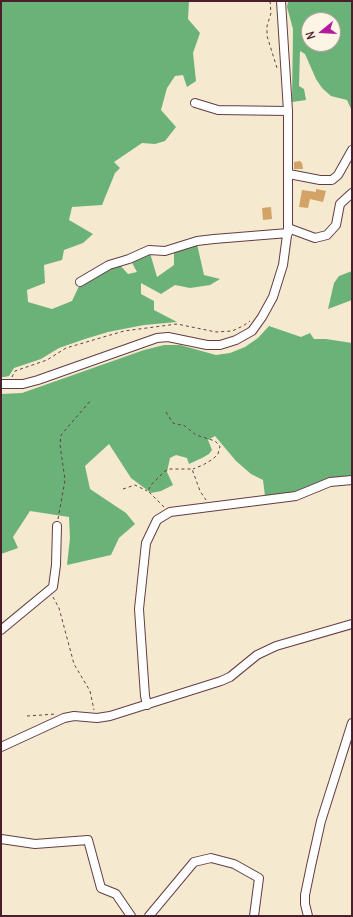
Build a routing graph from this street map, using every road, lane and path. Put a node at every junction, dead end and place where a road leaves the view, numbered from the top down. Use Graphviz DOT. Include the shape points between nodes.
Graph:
graph roads {
  1 [pos="270,1"];
  2 [pos="281,1"];
  3 [pos="286,81"];
  4 [pos="195,103"];
  5 [pos="288,111"];
  6 [pos="352,150"];
  7 [pos="289,174"];
  8 [pos="352,193"];
  9 [pos="288,230"];
  10 [pos="80,282"];
  11 [pos="1,384"];
  12 [pos="91,400"];
  13 [pos="166,412"];
  14 [pos="192,469"];
  15 [pos="352,480"];
  16 [pos="123,489"];
  17 [pos="148,491"];
  18 [pos="208,506"];
  19 [pos="167,514"];
  20 [pos="57,526"];
  21 [pos="50,590"];
  22 [pos="352,624"];
  23 [pos="1,630"];
  24 [pos="147,705"];
  25 [pos="27,716"];
  26 [pos="64,718"];
  27 [pos="97,718"];
  28 [pos="352,723"];
  29 [pos="1,747"];
  30 [pos="1,839"];
  31 [pos="131,916"];
  32 [pos="149,916"];
  33 [pos="254,916"];
  34 [pos="308,916"];
  1 -- 3 [label="path" via="271,13 267,36 279,74"];
  2 -- 3 [label="street"];
  3 -- 5 [label="street"];
  4 -- 5 [label="street" via="218,110"];
  5 -- 7 [label="street"];
  6 -- 7 [label="street" via="338,175 332,180"];
  7 -- 9 [label="street"];
  8 -- 9 [label="street" via="340,204 336,225 327,234 315,238"];
  9 -- 10 [label="street" via="197,241 166,251 149,250 109,265"];
  9 -- 11 [label="street" via="283,265 268,310 252,331 236,340 220,345 157,338 38,380 23,384"];
  12 -- 20 [label="path" via="61,435 65,480"];
  13 -- 14 [label="path" via="173,423 185,426 196,435 215,441 220,446 218,454 213,459"];
  14 -- 17 [label="path" via="166,471"];
  14 -- 18 [label="path"];
  15 -- 18 [label="street" via="330,482 296,496"];
  16 -- 17 [label="path" via="135,485"];
  17 -- 19 [label="path" via="163,505"];
  18 -- 19 [label="street"];
  19 -- 24 [label="street" via="153,525 143,560 139,609"];
  20 -- 21 [label="street" via="56,564 53,587"];
  21 -- 23 [label="street"];
  21 -- 27 [label="path" via="59,608 74,664 90,691"];
  22 -- 24 [label="street" via="276,646 258,655 230,677"];
  24 -- 27 [label="street"];
  25 -- 26 [label="path" via="54,713"];
  26 -- 27 [label="street"];
  26 -- 29 [label="street"];
  28 -- 34 [label="street" via="321,821 305,895"];
  30 -- 31 [label="street" via="35,844 88,840 101,888 116,894"];
  32 -- 33 [label="street" via="194,862 211,858 234,864 258,878"];
}
